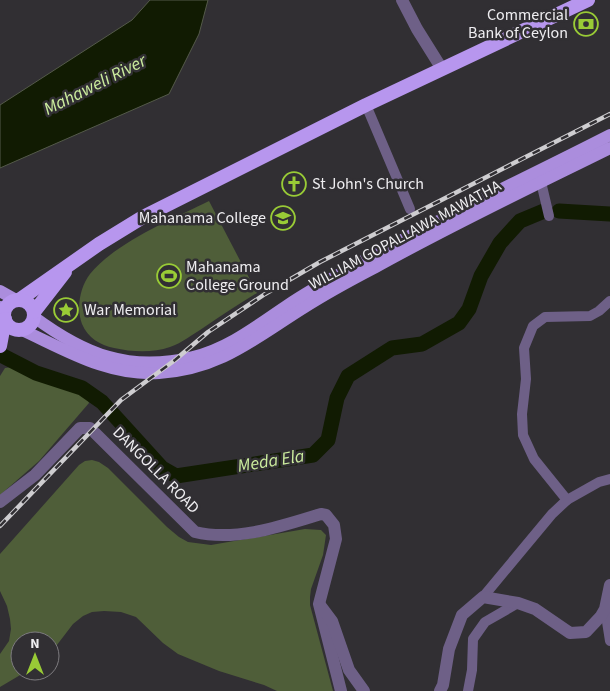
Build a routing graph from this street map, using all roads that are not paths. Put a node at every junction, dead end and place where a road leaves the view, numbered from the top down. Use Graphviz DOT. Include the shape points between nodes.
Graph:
graph roads {
  1 [pos="402,0"];
  2 [pos="588,0"];
  3 [pos="442,69"];
  4 [pos="366,105"];
  5 [pos="610,135"];
  6 [pos="610,148"];
  7 [pos="541,182"];
  8 [pos="410,210"];
  9 [pos="549,216"];
  10 [pos="71,263"];
  11 [pos="0,291"];
  12 [pos="18,300"];
  13 [pos="610,301"];
  14 [pos="3,312"];
  15 [pos="34,314"];
  16 [pos="18,329"];
  17 [pos="0,346"];
  18 [pos="610,479"];
  19 [pos="567,500"];
  20 [pos="0,502"];
  21 [pos="610,585"];
  22 [pos="483,597"];
  23 [pos="518,603"];
  24 [pos="318,604"];
  25 [pos="605,608"];
  26 [pos="610,641"];
  27 [pos="340,691"];
  28 [pos="364,691"];
  29 [pos="440,691"];
  30 [pos="468,691"];
  1 -- 3 [label="street"];
  2 -- 3 [label="highway"];
  3 -- 4 [label="highway"];
  4 -- 8 [label="street"];
  4 -- 10 [label="highway" via="143,217"];
  5 -- 15 [label="main road, WILLIAM GOPALLAWA MAWATHA" via="377,253 231,342 205,354 144,362 105,357 75,344"];
  6 -- 7 [label="main road, WILLIAM GOPALLAWA MAWATHA"];
  7 -- 9 [label="street"];
  7 -- 16 [label="main road, WILLIAM GOPALLAWA MAWATHA" via="376,266 307,305 241,349 200,367 158,373 121,371 84,360"];
  10 -- 12 [label="highway"];
  10 -- 15 [label="highway"];
  11 -- 12 [label="main road"];
  12 -- 14 [label="highway"];
  12 -- 15 [label="highway" via="29,303"];
  13 -- 19 [label="street" via="590,316 545,317 533,326 524,348 523,434 534,459"];
  14 -- 16 [label="highway" via="7,324"];
  14 -- 17 [label="highway"];
  15 -- 16 [label="highway" via="32,323"];
  16 -- 17 [label="highway"];
  18 -- 19 [label="street"];
  19 -- 22 [label="street"];
  20 -- 24 [label="street, DANGOLLA ROAD" via="35,475 80,428 92,430 195,532 210,536 240,534 326,515 334,525 336,539"];
  21 -- 25 [label="street"];
  22 -- 23 [label="street"];
  22 -- 29 [label="street" via="462,615 449,649"];
  23 -- 25 [label="street" via="535,609 570,633 586,632"];
  23 -- 30 [label="street" via="485,622 473,640"];
  24 -- 27 [label="street"];
  24 -- 28 [label="street" via="332,621 349,670"];
  25 -- 26 [label="street"];
}
